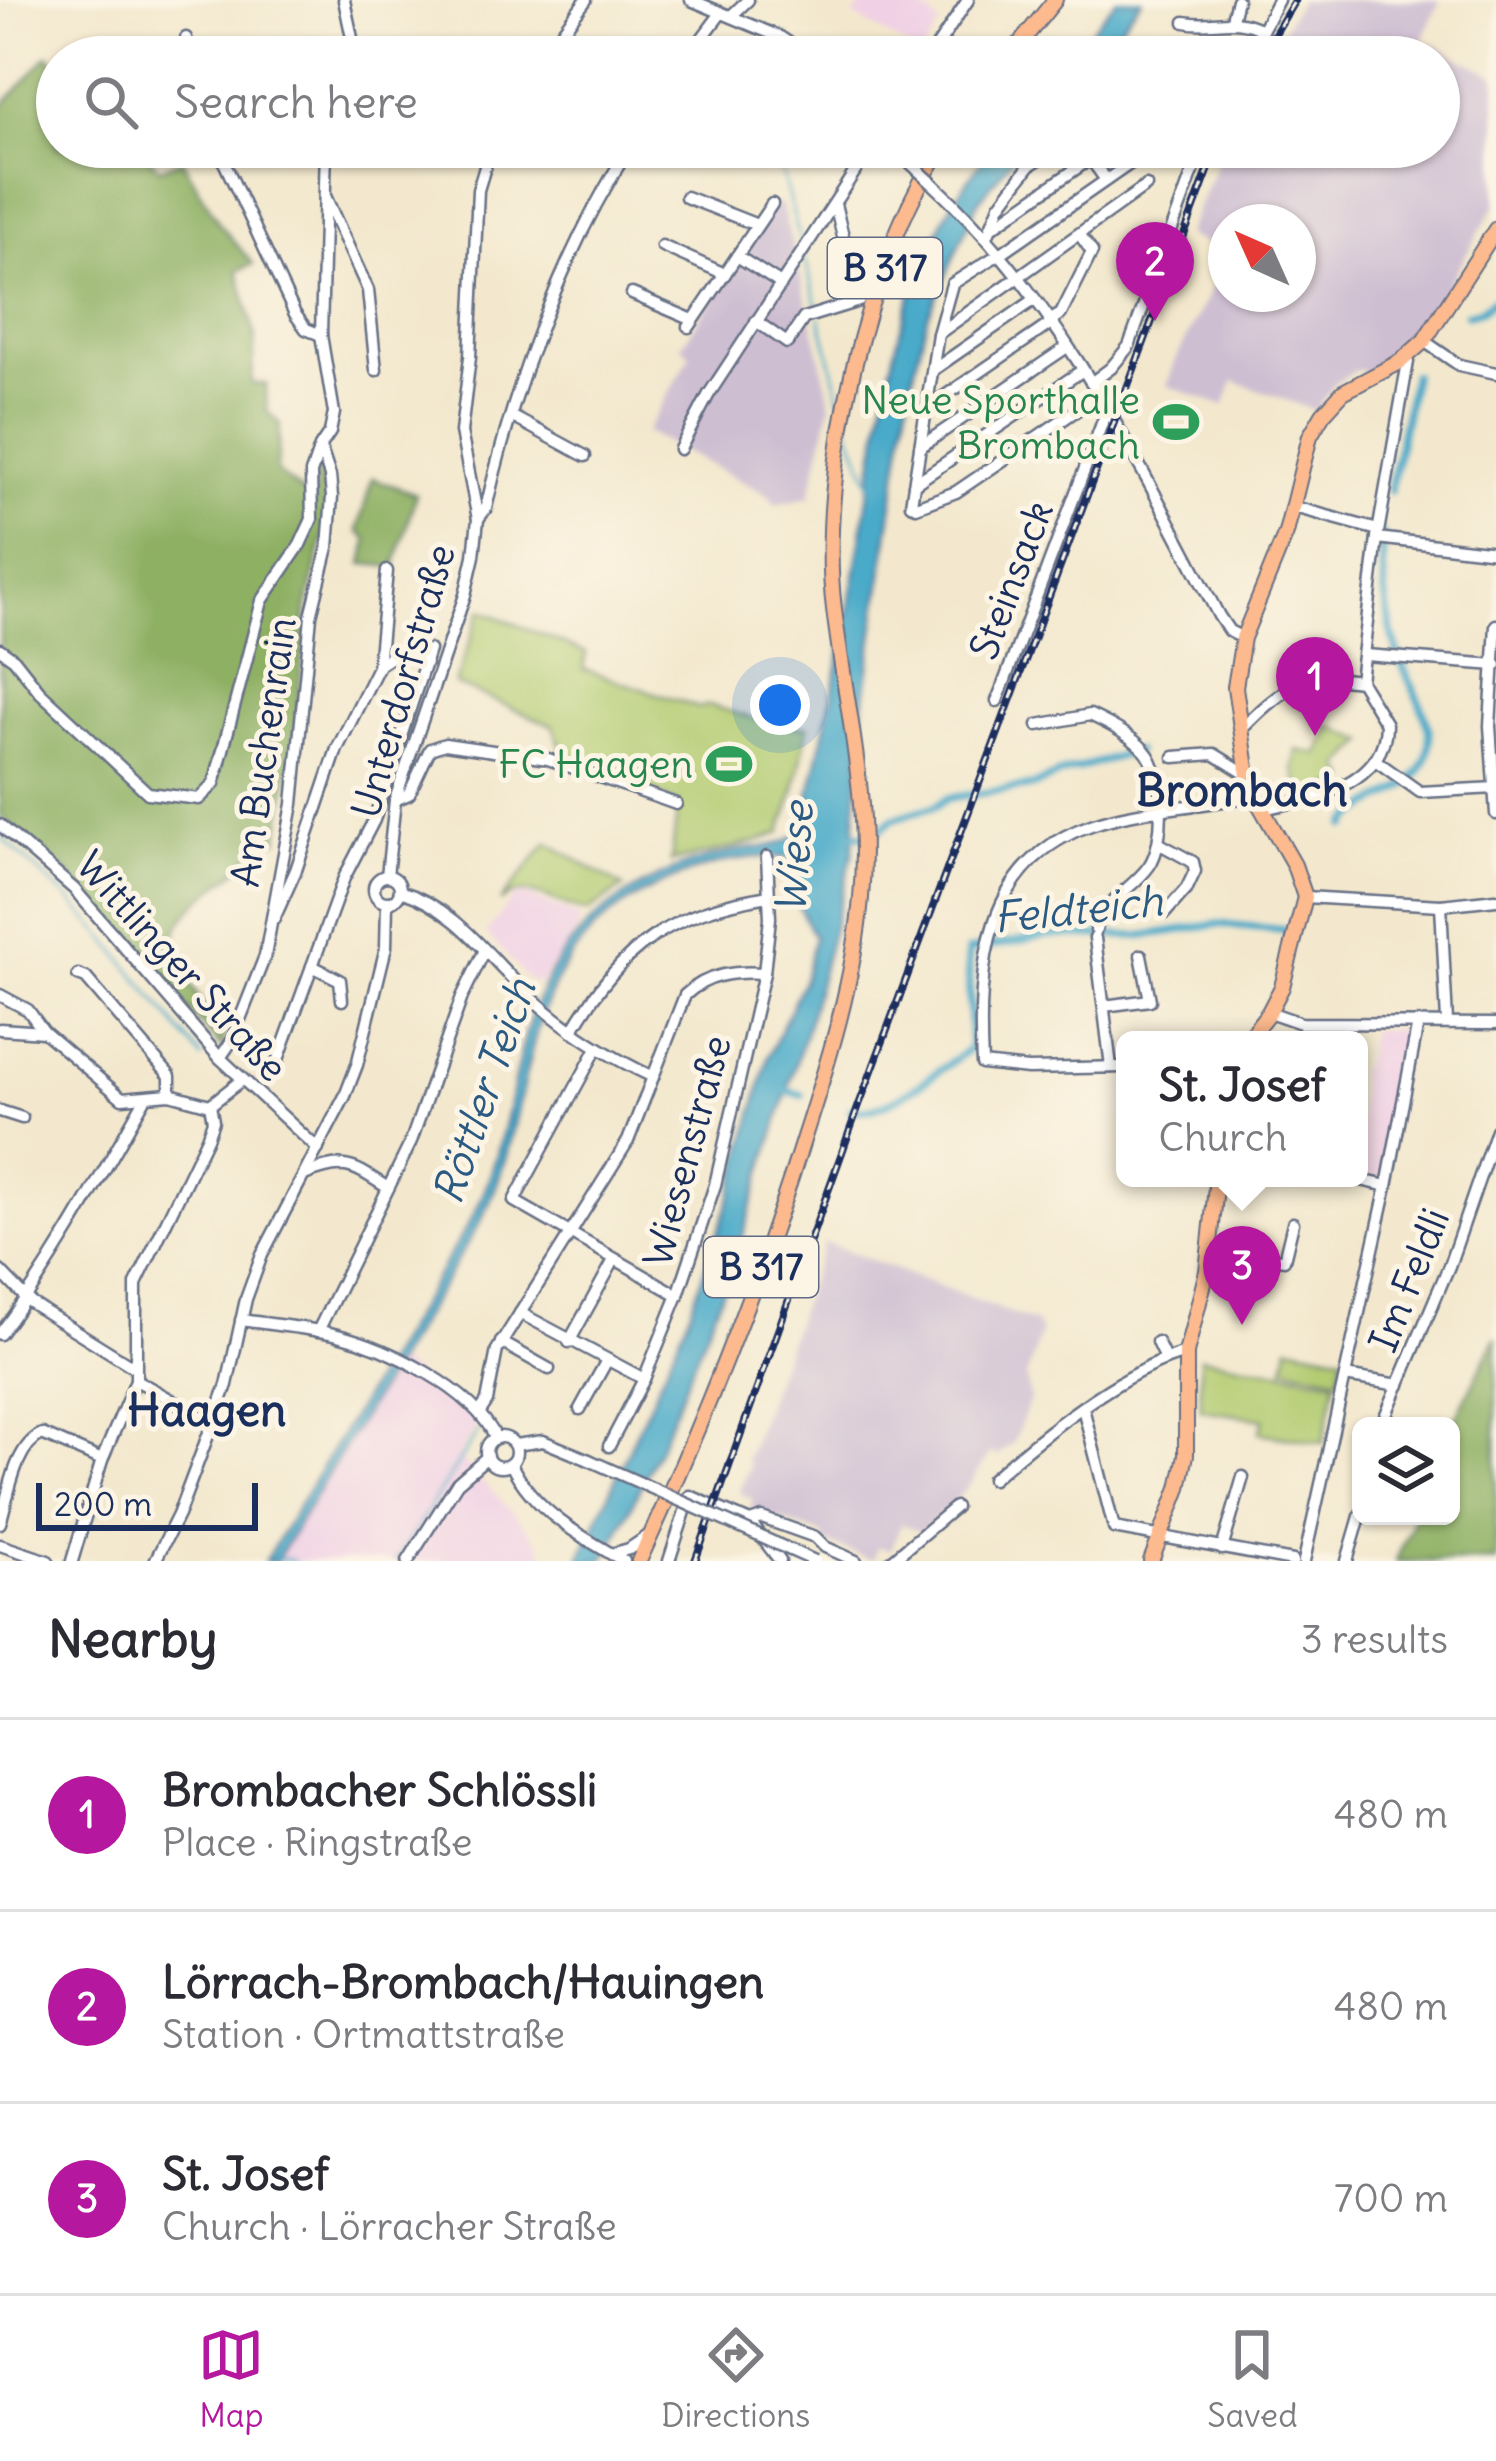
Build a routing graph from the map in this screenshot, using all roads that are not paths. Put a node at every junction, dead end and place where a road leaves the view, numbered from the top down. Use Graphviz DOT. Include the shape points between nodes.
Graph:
graph roads {
  1 [pos="344,0"];
  2 [pos="586,0"];
  3 [pos="691,0"];
  4 [pos="748,0"];
  5 [pos="968,0"];
  6 [pos="1055,0"];
  7 [pos="1237,0"];
  8 [pos="1278,0"];
  9 [pos="726,15"];
  10 [pos="1232,19"];
  11 [pos="1185,22"];
  12 [pos="1262,30"];
  13 [pos="352,36"];
  14 [pos="559,36"];
  15 [pos="707,36"];
  16 [pos="778,36"];
  17 [pos="944,36"];
  18 [pos="1026,36"];
  19 [pos="1259,36"];
  20 [pos="227,168"];
  21 [pos="326,168"];
  22 [pos="484,168"];
  23 [pos="616,168"];
  24 [pos="858,168"];
  25 [pos="916,168"];
  26 [pos="929,168"];
  27 [pos="1028,168"];
  28 [pos="1077,168"];
  29 [pos="1097,168"];
  30 [pos="1124,168"];
  31 [pos="1194,168"];
  32 [pos="1106,181"];
  33 [pos="1146,186"];
  34 [pos="325,195"];
  35 [pos="686,197"];
  36 [pos="772,204"];
  37 [pos="835,204"];
  38 [pos="757,225"];
  39 [pos="1496,229"];
  40 [pos="988,232"];
  41 [pos="1080,235"];
  42 [pos="662,246"];
  43 [pos="998,255"];
  44 [pos="737,256"];
  45 [pos="725,274"];
  46 [pos="1018,278"];
  47 [pos="781,284"];
  48 [pos="632,294"];
  49 [pos="1034,300"];
  50 [pos="756,321"];
  51 [pos="1049,322"];
  52 [pos="938,334"];
  53 [pos="321,335"];
  54 [pos="1424,341"];
  55 [pos="1066,347"];
  56 [pos="1409,356"];
  57 [pos="376,370"];
  58 [pos="1083,370"];
  59 [pos="932,371"];
  60 [pos="1496,373"];
  61 [pos="1091,383"];
  62 [pos="1099,395"];
  63 [pos="926,409"];
  64 [pos="1110,415"];
  65 [pos="511,416"];
  66 [pos="320,447"];
  67 [pos="920,447"];
  68 [pos="680,449"];
  69 [pos="585,456"];
  70 [pos="914,484"];
  71 [pos="1294,507"];
  72 [pos="478,519"];
  73 [pos="1380,536"];
  74 [pos="1496,552"];
  75 [pos="387,571"];
  76 [pos="1496,625"];
  77 [pos="1243,638"];
  78 [pos="0,649"];
  79 [pos="1365,655"];
  80 [pos="1494,665"];
  81 [pos="378,667"];
  82 [pos="1360,681"];
  83 [pos="997,701"];
  84 [pos="1038,725"];
  85 [pos="1240,731"];
  86 [pos="1174,757"];
  87 [pos="1375,760"];
  88 [pos="1248,775"];
  89 [pos="1494,789"];
  90 [pos="395,800"];
  91 [pos="1258,802"];
  92 [pos="676,804"];
  93 [pos="1160,811"];
  94 [pos="1496,814"];
  95 [pos="0,825"];
  96 [pos="1160,844"];
  97 [pos="767,857"];
  98 [pos="387,876"];
  99 [pos="344,878"];
  100 [pos="374,886"];
  101 [pos="400,891"];
  102 [pos="769,896"];
  103 [pos="1305,897"];
  104 [pos="1496,899"];
  105 [pos="387,903"];
  106 [pos="1441,905"];
  107 [pos="1166,913"];
  108 [pos="270,928"];
  109 [pos="484,952"];
  110 [pos="1141,955"];
  111 [pos="312,966"];
  112 [pos="764,973"];
  113 [pos="78,975"];
  114 [pos="0,995"];
  115 [pos="342,1000"];
  116 [pos="1104,1006"];
  117 [pos="1269,1012"];
  118 [pos="1447,1022"];
  119 [pos="1418,1023"];
  120 [pos="1496,1024"];
  121 [pos="0,1029"];
  122 [pos="572,1031"];
  123 [pos="1254,1031"];
  124 [pos="44,1032"];
  125 [pos="597,1048"];
  126 [pos="220,1058"];
  127 [pos="1111,1067"];
  128 [pos="1116,1067"];
  129 [pos="275,1068"];
  130 [pos="653,1077"];
  131 [pos="242,1080"];
  132 [pos="170,1094"];
  133 [pos="146,1096"];
  134 [pos="210,1105"];
  135 [pos="0,1111"];
  136 [pos="22,1118"];
  137 [pos="1496,1130"];
  138 [pos="318,1149"];
  139 [pos="303,1176"];
  140 [pos="1368,1182"];
  141 [pos="1387,1186"];
  142 [pos="1216,1187"];
  143 [pos="388,1188"];
  144 [pos="1293,1222"];
  145 [pos="569,1236"];
  146 [pos="1210,1245"];
  147 [pos="614,1260"];
  148 [pos="0,1271"];
  149 [pos="678,1294"];
  150 [pos="26,1299"];
  151 [pos="520,1313"];
  152 [pos="241,1320"];
  153 [pos="318,1331"];
  154 [pos="0,1334"];
  155 [pos="501,1342"];
  156 [pos="569,1342"];
  157 [pos="1157,1342"];
  158 [pos="1186,1353"];
  159 [pos="1165,1359"];
  160 [pos="606,1362"];
  161 [pos="550,1369"];
  162 [pos="135,1374"];
  163 [pos="1345,1376"];
  164 [pos="644,1379"];
  165 [pos="1399,1384"];
  166 [pos="1083,1408"];
  167 [pos="580,1409"];
  168 [pos="480,1412"];
  169 [pos="1385,1417"];
  170 [pos="213,1423"];
  171 [pos="496,1438"];
  172 [pos="515,1445"];
  173 [pos="609,1447"];
  174 [pos="487,1457"];
  175 [pos="102,1460"];
  176 [pos="511,1464"];
  177 [pos="1244,1477"];
  178 [pos="992,1478"];
  179 [pos="955,1507"];
  180 [pos="750,1522"];
  181 [pos="0,1523"];
  182 [pos="1358,1525"];
  183 [pos="652,1533"];
  184 [pos="1159,1539"];
  185 [pos="0,1544"];
  186 [pos="1224,1553"];
  187 [pos="620,1556"];
  188 [pos="48,1561"];
  189 [pos="72,1561"];
  190 [pos="155,1561"];
  191 [pos="408,1561"];
  192 [pos="639,1561"];
  193 [pos="669,1561"];
  194 [pos="780,1561"];
  195 [pos="815,1561"];
  196 [pos="856,1561"];
  197 [pos="891,1561"];
  198 [pos="1151,1561"];
  199 [pos="1293,1561"];
  200 [pos="1304,1561"];
  201 [pos="1347,1561"];
  1 -- 13 [label="street"];
  2 -- 14 [label="street"];
  3 -- 9 [label="street"];
  4 -- 9 [label="street"];
  5 -- 17 [label="street"];
  6 -- 18 [label="main road"];
  7 -- 10 [label="street"];
  8 -- 12 [label="street"];
  9 -- 15 [label="street"];
  9 -- 16 [label="street"];
  10 -- 11 [label="street"];
  10 -- 12 [label="street"];
  12 -- 19 [label="street"];
  20 -- 53 [label="street" via="295,314"];
  21 -- 34 [label="street"];
  22 -- 72 [label="street, Unterdorfstraße" via="461,432"];
  23 -- 65 [label="street" via="566,268"];
  24 -- 37 [label="street"];
  25 -- 40 [label="street, bridge"];
  26 -- 183 [label="main road, B 317" via="890,253 848,397 832,493 831,580 864,844 855,941 826,1070 716,1386"];
  27 -- 40 [label="street"];
  28 -- 40 [label="street"];
  29 -- 32 [label="street"];
  30 -- 32 [label="street"];
  31 -- 61 [label="street" via="1129,346"];
  32 -- 43 [label="street"];
  33 -- 41 [label="street"];
  34 -- 53 [label="street"];
  34 -- 57 [label="street" via="368,290"];
  35 -- 38 [label="street"];
  36 -- 38 [label="street"];
  37 -- 47 [label="street"];
  37 -- 50 [label="street" via="859,301 804,318 787,343"];
  38 -- 44 [label="street"];
  39 -- 54 [label="main road"];
  40 -- 43 [label="street"];
  41 -- 46 [label="street"];
  41 -- 51 [label="street" via="1092,252 1061,314"];
  42 -- 45 [label="street"];
  43 -- 46 [label="street"];
  43 -- 52 [label="street" via="952,284"];
  44 -- 45 [label="street"];
  44 -- 47 [label="street"];
  45 -- 48 [label="street" via="691,323"];
  46 -- 49 [label="street"];
  46 -- 52 [label="street"];
  47 -- 50 [label="street"];
  49 -- 51 [label="street"];
  49 -- 59 [label="street"];
  50 -- 68 [label="street"];
  51 -- 55 [label="street"];
  51 -- 63 [label="street"];
  52 -- 59 [label="street"];
  53 -- 66 [label="street" via="334,413"];
  54 -- 56 [label="main road"];
  54 -- 60 [label="street" via="1459,365"];
  55 -- 58 [label="street"];
  55 -- 67 [label="street"];
  56 -- 71 [label="main road" via="1331,403 1310,436"];
  56 -- 73 [label="street"];
  58 -- 61 [label="street"];
  58 -- 70 [label="street"];
  59 -- 63 [label="street"];
  61 -- 62 [label="street"];
  62 -- 64 [label="street"];
  62 -- 70 [label="street" via="956,492 916,506"];
  63 -- 67 [label="street"];
  64 -- 77 [label="street" via="1219,616"];
  64 -- 83 [label="street, Steinsack"];
  65 -- 69 [label="street"];
  65 -- 72 [label="street"];
  66 -- 78 [label="street" via="311,473 312,519 262,601 214,784 199,799 148,793"];
  66 -- 108 [label="street, Am Buchenrain" via="332,497 328,547 311,616"];
  67 -- 70 [label="street"];
  71 -- 73 [label="street"];
  71 -- 77 [label="main road"];
  72 -- 90 [label="street, Unterdorfstraße" via="470,576"];
  73 -- 74 [label="street"];
  73 -- 79 [label="street"];
  75 -- 81 [label="street"];
  76 -- 80 [label="street"];
  77 -- 85 [label="main road" via="1235,687"];
  79 -- 80 [label="street"];
  79 -- 82 [label="street"];
  80 -- 89 [label="street"];
  81 -- 99 [label="street" via="398,652 427,656 374,820"];
  81 -- 108 [label="street" via="337,749"];
  82 -- 85 [label="street" via="1312,679 1282,692"];
  82 -- 87 [label="street" via="1386,724"];
  84 -- 93 [label="street" via="1090,715 1133,740 1152,760"];
  85 -- 88 [label="main road"];
  86 -- 88 [label="street" via="1214,754"];
  87 -- 89 [label="street" via="1420,792"];
  87 -- 91 [label="street" via="1324,796"];
  88 -- 91 [label="main road"];
  89 -- 94 [label="street"];
  90 -- 92 [label="street" via="410,794 430,749 445,744 548,759"];
  90 -- 98 [label="street, Unterdorfstraße"];
  91 -- 93 [label="street"];
  91 -- 103 [label="main road"];
  93 -- 96 [label="street"];
  93 -- 127 [label="street" via="1090,825 1042,851 1014,880 986,948 982,1064"];
  95 -- 126 [label="street, Wittlinger Straße" via="74,889"];
  96 -- 107 [label="street" via="1196,871"];
  96 -- 116 [label="street" via="1102,913 1095,934"];
  97 -- 102 [label="street, Wiesenstraße"];
  98 -- 100 [label="street"];
  98 -- 101 [label="street"];
  99 -- 100 [label="street"];
  99 -- 111 [label="street"];
  100 -- 105 [label="street"];
  101 -- 105 [label="street"];
  101 -- 109 [label="street" via="439,906"];
  102 -- 112 [label="street, Wiesenstraße"];
  102 -- 122 [label="street" via="693,914 645,940 603,982"];
  103 -- 106 [label="street"];
  103 -- 117 [label="main road"];
  104 -- 106 [label="street"];
  105 -- 138 [label="street" via="366,1035"];
  106 -- 118 [label="street"];
  108 -- 126 [label="street, Am Buchenrain" via="257,982"];
  109 -- 122 [label="street"];
  109 -- 143 [label="street"];
  110 -- 116 [label="street" via="1150,1000"];
  111 -- 115 [label="street" via="340,980"];
  111 -- 129 [label="street"];
  112 -- 130 [label="street" via="727,974 689,991"];
  112 -- 149 [label="street, Wiesenstraße" via="715,1185"];
  113 -- 132 [label="street" via="170,1076"];
  114 -- 124 [label="street" via="28,1010"];
  116 -- 127 [label="street"];
  117 -- 119 [label="street" via="1301,1023"];
  117 -- 123 [label="main road"];
  118 -- 119 [label="street"];
  118 -- 120 [label="street"];
  119 -- 141 [label="street"];
  121 -- 124 [label="street"];
  122 -- 125 [label="street"];
  124 -- 133 [label="street" via="114,1094"];
  125 -- 130 [label="street"];
  125 -- 145 [label="street" via="514,1196"];
  126 -- 131 [label="street, Wittlinger Straße"];
  127 -- 128 [label="street"];
  130 -- 145 [label="street" via="628,1141"];
  131 -- 134 [label="street"];
  131 -- 138 [label="street, Wittlinger Straße"];
  132 -- 133 [label="street"];
  132 -- 134 [label="street"];
  133 -- 150 [label="street"];
  134 -- 162 [label="street" via="207,1138 136,1284"];
  135 -- 136 [label="street"];
  137 -- 165 [label="street, Im Feldli"];
  138 -- 139 [label="street"];
  139 -- 143 [label="street" via="355,1166"];
  139 -- 152 [label="street" via="262,1256"];
  140 -- 141 [label="street"];
  141 -- 163 [label="street"];
  142 -- 146 [label="main road"];
  143 -- 153 [label="street"];
  144 -- 146 [label="street" via="1284,1261"];
  145 -- 147 [label="street"];
  145 -- 151 [label="street"];
  146 -- 158 [label="main road"];
  147 -- 149 [label="street"];
  147 -- 156 [label="street"];
  148 -- 150 [label="street"];
  149 -- 164 [label="street, Wiesenstraße"];
  150 -- 154 [label="street"];
  150 -- 162 [label="street"];
  151 -- 155 [label="street"];
  151 -- 156 [label="street"];
  152 -- 153 [label="street"];
  152 -- 170 [label="street"];
  153 -- 168 [label="street" via="401,1359"];
  155 -- 161 [label="street"];
  155 -- 168 [label="street"];
  156 -- 160 [label="street"];
  157 -- 159 [label="street"];
  158 -- 159 [label="street"];
  158 -- 184 [label="main road" via="1186,1455"];
  159 -- 166 [label="street"];
  160 -- 164 [label="street"];
  160 -- 167 [label="street"];
  162 -- 170 [label="street"];
  162 -- 175 [label="street"];
  163 -- 165 [label="street, Im Feldli"];
  163 -- 200 [label="street"];
  164 -- 173 [label="street, Wiesenstraße"];
  165 -- 169 [label="street, Im Feldli"];
  166 -- 178 [label="street"];
  166 -- 184 [label="street" via="1114,1528"];
  168 -- 171 [label="street"];
  170 -- 190 [label="street"];
  171 -- 172 [label="street"];
  171 -- 174 [label="street"];
  172 -- 176 [label="street"];
  172 -- 195 [label="street, bridge" via="543,1441"];
  174 -- 176 [label="street" via="497,1467"];
  174 -- 191 [label="street" via="459,1480"];
  175 -- 181 [label="street" via="35,1437"];
  175 -- 189 [label="street"];
  176 -- 187 [label="street" via="532,1496 572,1530"];
  177 -- 186 [label="street"];
  179 -- 197 [label="street"];
  180 -- 193 [label="street" via="690,1496"];
  180 -- 194 [label="street"];
  180 -- 196 [label="street" via="762,1518"];
  182 -- 201 [label="street"];
  183 -- 187 [label="street"];
  183 -- 192 [label="main road, B 317"];
  184 -- 186 [label="street"];
  184 -- 198 [label="main road"];
  185 -- 188 [label="street"];
  186 -- 199 [label="street"];
}
